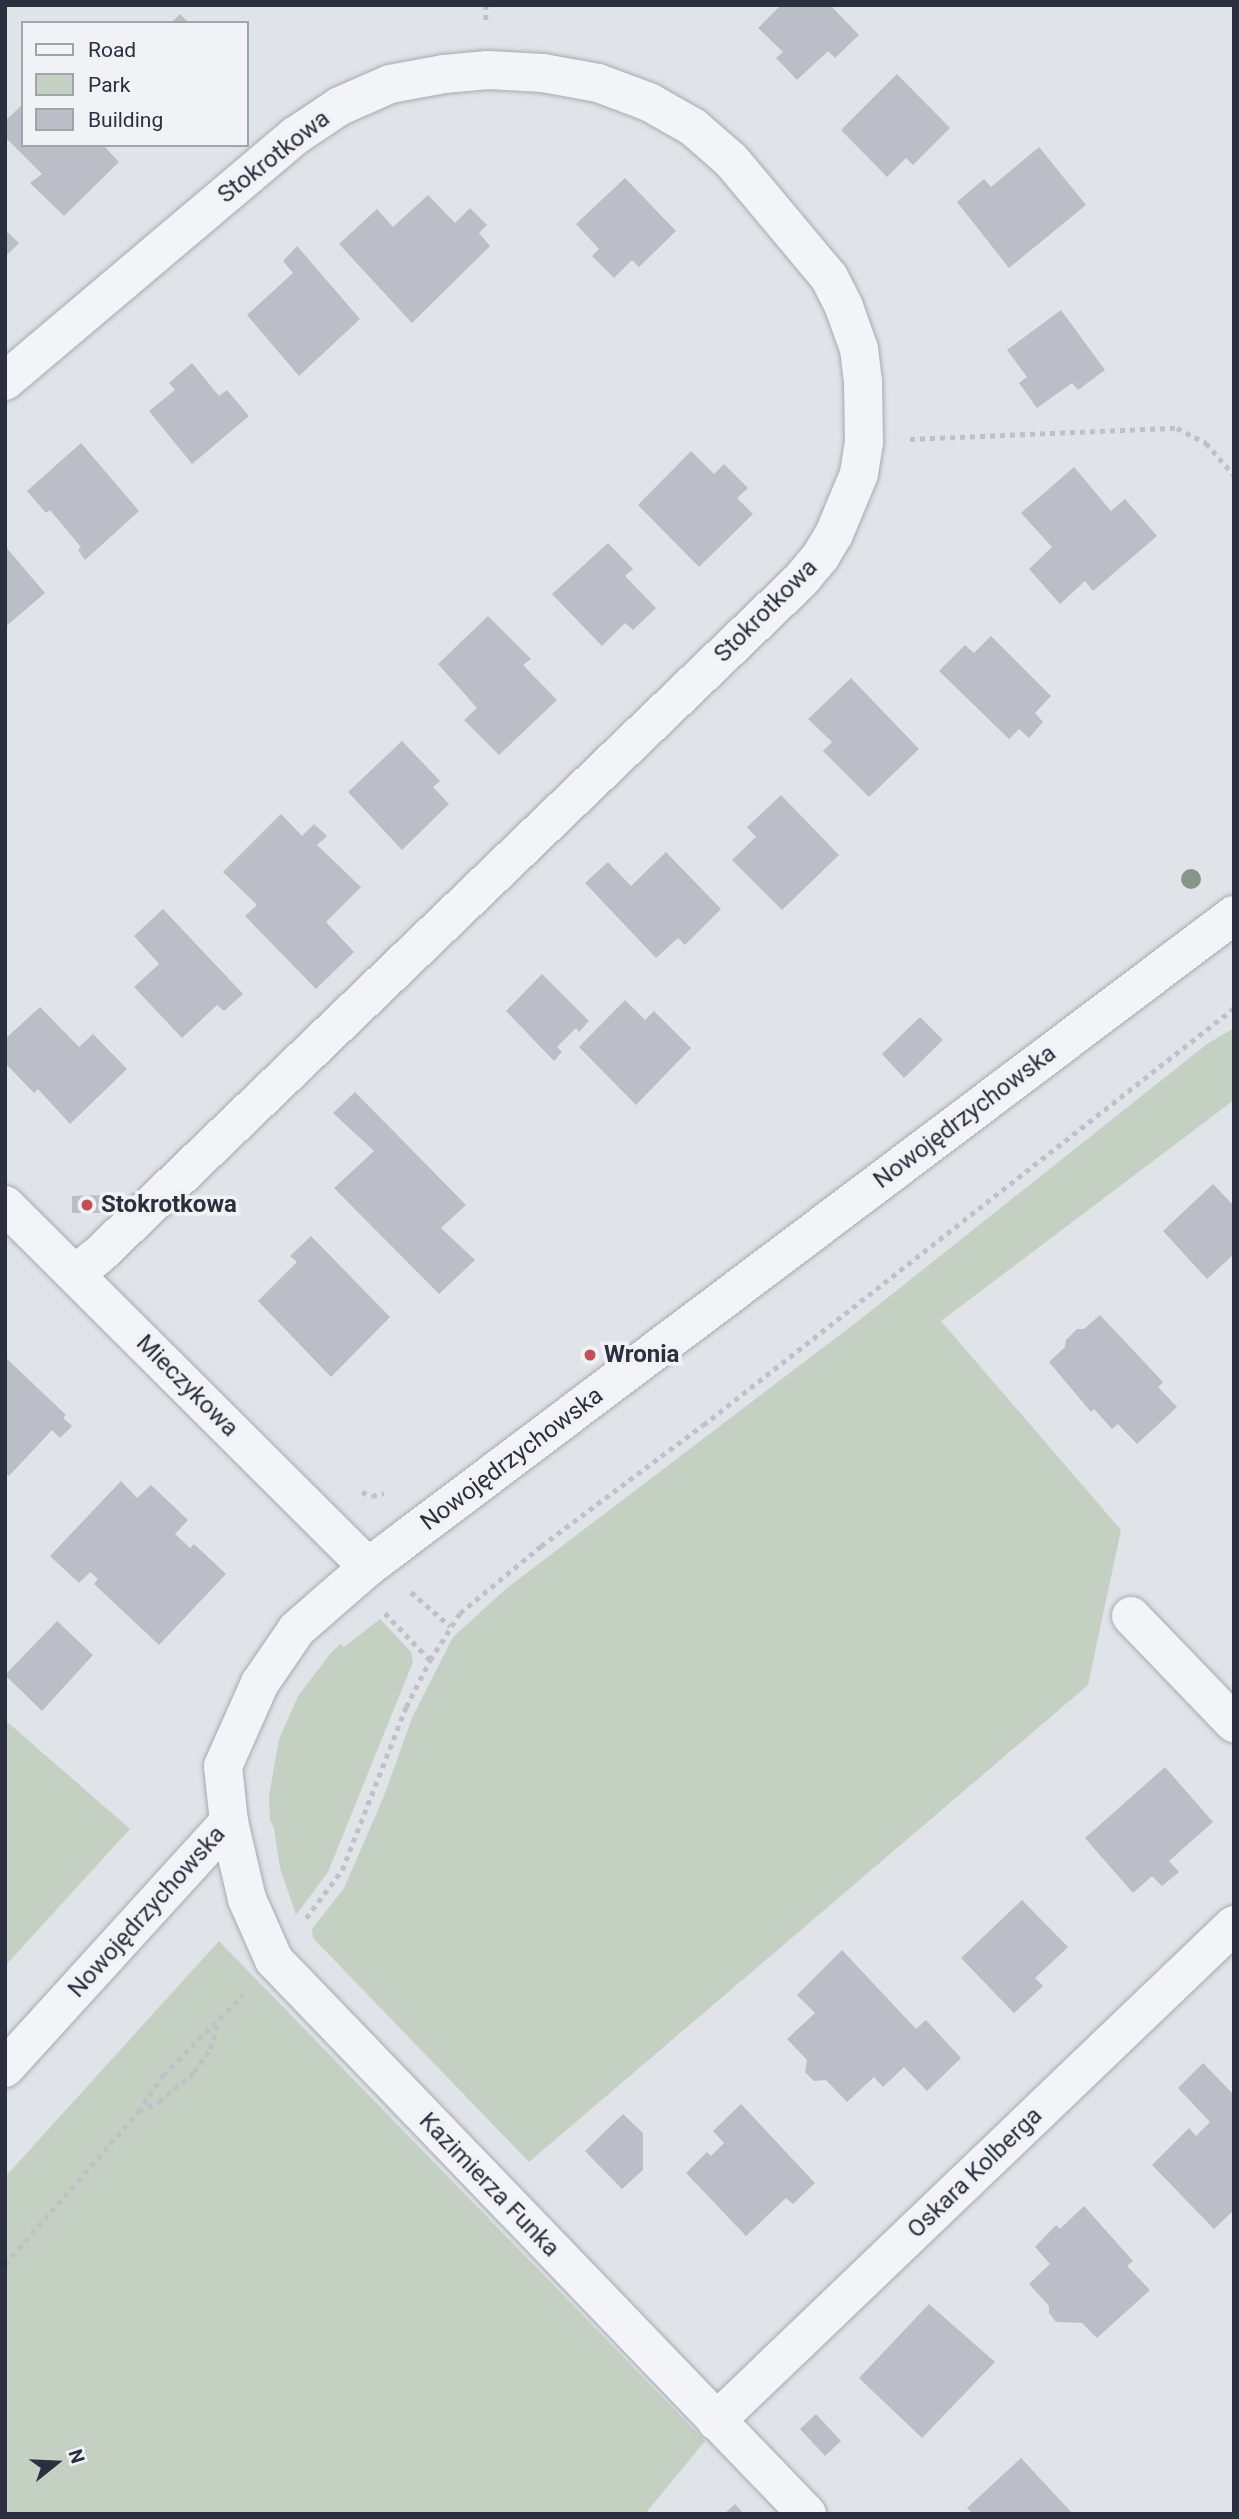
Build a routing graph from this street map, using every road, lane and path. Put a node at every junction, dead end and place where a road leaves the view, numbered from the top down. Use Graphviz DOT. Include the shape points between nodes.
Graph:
graph roads {
  1 [pos="5,381"];
  2 [pos="864,442"];
  3 [pos="1234,475"];
  4 [pos="1233,917"];
  5 [pos="1234,1009"];
  6 [pos="5,1205"];
  7 [pos="75,1274"];
  8 [pos="368,1567"];
  9 [pos="1131,1616"];
  10 [pos="430,1660"];
  11 [pos="1234,1723"];
  12 [pos="229,1822"];
  13 [pos="304,1920"];
  14 [pos="1234,1925"];
  15 [pos="250,1988"];
  16 [pos="217,2024"];
  17 [pos="5,2068"];
  18 [pos="138,2112"];
  19 [pos="5,2264"];
  20 [pos="716,2421"];
  21 [pos="807,2514"];
  1 -- 2 [label="street, Stokrotkowa" via="295,136 340,106 390,85 444,74 488,70 543,73 598,83 649,102 693,127 740,169 829,277 844,307 859,349"];
  2 -- 3 [label="path" via="1177,428 1206,443"];
  2 -- 7 [label="street, Stokrotkowa" via="847,508 821,556 802,579"];
  4 -- 8 [label="street, Nowojędrzychowska"];
  5 -- 10 [label="path" via="703,1425 541,1546 460,1613"];
  6 -- 7 [label="street, Mieczykowa"];
  7 -- 8 [label="street, Mieczykowa"];
  8 -- 10 [label="path" via="379,1608"];
  8 -- 12 [label="street, Nowojędrzychowska" via="298,1629 260,1683 223,1766"];
  9 -- 11 [label="street"];
  10 -- 13 [label="path" via="406,1707 342,1870"];
  12 -- 17 [label="street, Nowojędrzychowska"];
  12 -- 20 [label="street, Kazimierza Funka" via="247,1899 274,1960"];
  14 -- 20 [label="street, Oskara Kolberga"];
  15 -- 16 [label="path"];
  16 -- 18 [label="path" via="163,2075"];
  16 -- 18 [label="path" via="210,2049 194,2072 159,2102"];
  18 -- 19 [label="path"];
  20 -- 21 [label="street, Kazimierza Funka"];
}
